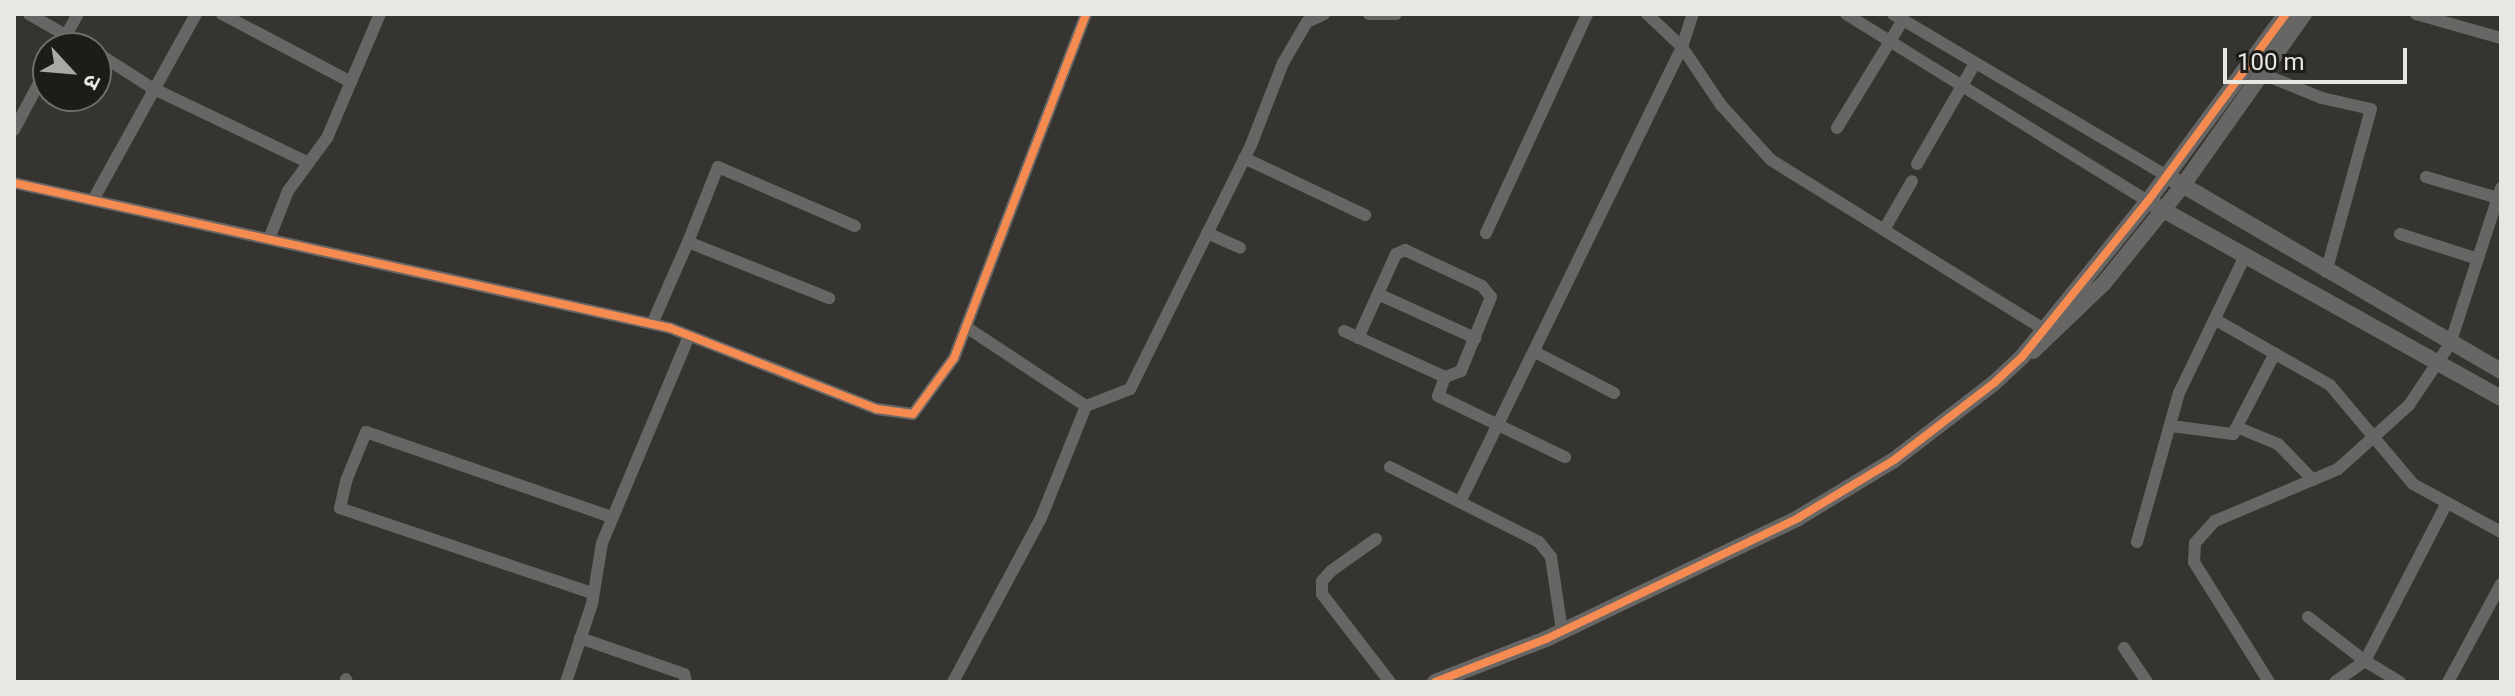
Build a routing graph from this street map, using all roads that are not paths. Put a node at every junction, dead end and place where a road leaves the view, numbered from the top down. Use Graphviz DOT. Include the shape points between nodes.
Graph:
graph roads {
  1 [pos="29,14"];
  2 [pos="78,14"];
  3 [pos="196,14"];
  4 [pos="222,14"];
  5 [pos="380,14"];
  6 [pos="1086,14"];
  7 [pos="1324,14"];
  8 [pos="1369,14"];
  9 [pos="1396,14"];
  10 [pos="1587,14"];
  11 [pos="1647,14"];
  12 [pos="1693,14"];
  13 [pos="1846,14"];
  14 [pos="2286,14"];
  15 [pos="2304,14"];
  16 [pos="2416,14"];
  17 [pos="1898,17"];
  18 [pos="49,32"];
  19 [pos="68,32"];
  20 [pos="2501,38"];
  21 [pos="1889,42"];
  22 [pos="1682,47"];
  23 [pos="112,62"];
  24 [pos="1974,65"];
  25 [pos="2265,75"];
  26 [pos="351,82"];
  27 [pos="1962,87"];
  28 [pos="152,88"];
  29 [pos="32,94"];
  30 [pos="16,121"];
  31 [pos="1837,128"];
  32 [pos="1244,158"];
  33 [pos="307,162"];
  34 [pos="1917,164"];
  35 [pos="2167,176"];
  36 [pos="2426,177"];
  37 [pos="1912,181"];
  38 [pos="14,183"];
  39 [pos="2183,185"];
  40 [pos="2499,193"];
  41 [pos="93,200"];
  42 [pos="2156,205"];
  43 [pos="1365,215"];
  44 [pos="855,226"];
  45 [pos="1885,228"];
  46 [pos="1207,233"];
  47 [pos="1486,233"];
  48 [pos="2400,234"];
  49 [pos="2266,235"];
  50 [pos="269,239"];
  51 [pos="688,242"];
  52 [pos="1240,248"];
  53 [pos="2250,259"];
  54 [pos="2478,259"];
  55 [pos="2326,272"];
  56 [pos="1378,294"];
  57 [pos="829,298"];
  58 [pos="2216,320"];
  59 [pos="652,324"];
  60 [pos="966,327"];
  61 [pos="1344,331"];
  62 [pos="2046,333"];
  63 [pos="689,336"];
  64 [pos="1358,338"];
  65 [pos="1475,338"];
  66 [pos="2450,344"];
  67 [pos="1535,352"];
  68 [pos="2275,353"];
  69 [pos="2439,365"];
  70 [pos="2501,371"];
  71 [pos="1445,377"];
  72 [pos="1614,393"];
  73 [pos="2501,398"];
  74 [pos="1086,406"];
  75 [pos="1499,425"];
  76 [pos="2171,426"];
  77 [pos="2239,428"];
  78 [pos="2375,438"];
  79 [pos="1565,457"];
  80 [pos="1390,467"];
  81 [pos="2313,480"];
  82 [pos="1461,500"];
  83 [pos="2447,503"];
  84 [pos="611,517"];
  85 [pos="2501,532"];
  86 [pos="1376,539"];
  87 [pos="2137,542"];
  88 [pos="2501,584"];
  89 [pos="592,593"];
  90 [pos="2308,617"];
  91 [pos="1562,631"];
  92 [pos="580,638"];
  93 [pos="2124,648"];
  94 [pos="2365,661"];
  95 [pos="566,682"];
  96 [pos="686,682"];
  97 [pos="953,682"];
  98 [pos="1390,682"];
  99 [pos="1435,682"];
  100 [pos="2147,682"];
  101 [pos="2269,682"];
  102 [pos="2335,682"];
  103 [pos="2400,682"];
  104 [pos="2448,682"];
  1 -- 18 [label="street"];
  2 -- 19 [label="street"];
  3 -- 28 [label="street"];
  4 -- 26 [label="street"];
  5 -- 26 [label="street"];
  6 -- 60 [label="street"];
  7 -- 32 [label="street" via="1307,22 1283,63"];
  8 -- 9 [label="street"];
  10 -- 47 [label="street"];
  11 -- 22 [label="street"];
  12 -- 22 [label="street"];
  13 -- 21 [label="street"];
  14 -- 35 [label="street"];
  15 -- 25 [label="street"];
  16 -- 20 [label="street"];
  17 -- 21 [label="street"];
  17 -- 24 [label="street"];
  21 -- 27 [label="street"];
  21 -- 31 [label="street"];
  22 -- 45 [label="street" via="1721,105 1771,160"];
  22 -- 67 [label="street"];
  23 -- 28 [label="street"];
  24 -- 27 [label="street"];
  24 -- 35 [label="street"];
  25 -- 39 [label="street"];
  25 -- 55 [label="street" via="2322,98 2371,109"];
  26 -- 33 [label="street" via="327,138"];
  27 -- 34 [label="street"];
  27 -- 42 [label="street"];
  28 -- 33 [label="street"];
  28 -- 41 [label="street"];
  29 -- 30 [label="street"];
  32 -- 43 [label="street"];
  32 -- 46 [label="street"];
  33 -- 50 [label="street"];
  35 -- 39 [label="street"];
  35 -- 42 [label="street"];
  36 -- 40 [label="street"];
  37 -- 45 [label="street"];
  38 -- 41 [label="street"];
  39 -- 42 [label="street"];
  39 -- 49 [label="street"];
  40 -- 54 [label="street"];
  41 -- 50 [label="street"];
  42 -- 53 [label="street"];
  42 -- 62 [label="street"];
  44 -- 51 [label="street" via="718,167"];
  45 -- 62 [label="street"];
  46 -- 52 [label="street"];
  46 -- 74 [label="street" via="1130,389"];
  48 -- 54 [label="street"];
  49 -- 53 [label="street"];
  49 -- 55 [label="street"];
  50 -- 59 [label="street"];
  51 -- 57 [label="street"];
  51 -- 59 [label="street"];
  53 -- 58 [label="street"];
  53 -- 69 [label="street"];
  54 -- 66 [label="street"];
  55 -- 66 [label="street"];
  56 -- 64 [label="street"];
  56 -- 65 [label="street"];
  56 -- 65 [label="street" via="1396,254 1405,250 1489,293"];
  58 -- 68 [label="street"];
  58 -- 76 [label="street" via="2179,393"];
  59 -- 63 [label="street"];
  60 -- 63 [label="street" via="934,391 913,414 877,409"];
  60 -- 74 [label="street"];
  61 -- 64 [label="street"];
  62 -- 91 [label="street" via="1906,450 1847,489 1739,549"];
  63 -- 84 [label="street"];
  64 -- 71 [label="street"];
  65 -- 71 [label="street" via="1458,376"];
  66 -- 69 [label="street"];
  66 -- 70 [label="street"];
  67 -- 72 [label="street"];
  67 -- 75 [label="street"];
  68 -- 77 [label="street"];
  68 -- 78 [label="street" via="2330,385"];
  69 -- 73 [label="street"];
  69 -- 78 [label="street"];
  71 -- 75 [label="street" via="1438,396"];
  74 -- 97 [label="street" via="1041,518"];
  75 -- 79 [label="street"];
  75 -- 82 [label="street"];
  76 -- 77 [label="street" via="2227,436"];
  76 -- 87 [label="street"];
  77 -- 81 [label="street" via="2278,444"];
  78 -- 81 [label="street" via="2338,469"];
  78 -- 83 [label="street" via="2413,484"];
  80 -- 82 [label="street"];
  81 -- 101 [label="street" via="2215,521 2204,529 2192,553"];
  82 -- 91 [label="street" via="1539,542 1551,557"];
  83 -- 85 [label="street"];
  83 -- 94 [label="street"];
  84 -- 89 [label="street"];
  84 -- 89 [label="street" via="366,432 346,481 340,508"];
  86 -- 98 [label="street" via="1331,571 1322,581 1322,594"];
  88 -- 104 [label="street"];
  89 -- 92 [label="street"];
  90 -- 94 [label="street"];
  91 -- 99 [label="street"];
  92 -- 95 [label="street"];
  92 -- 96 [label="street" via="684,674"];
  93 -- 100 [label="street"];
  94 -- 102 [label="street"];
  94 -- 103 [label="street"];
}
